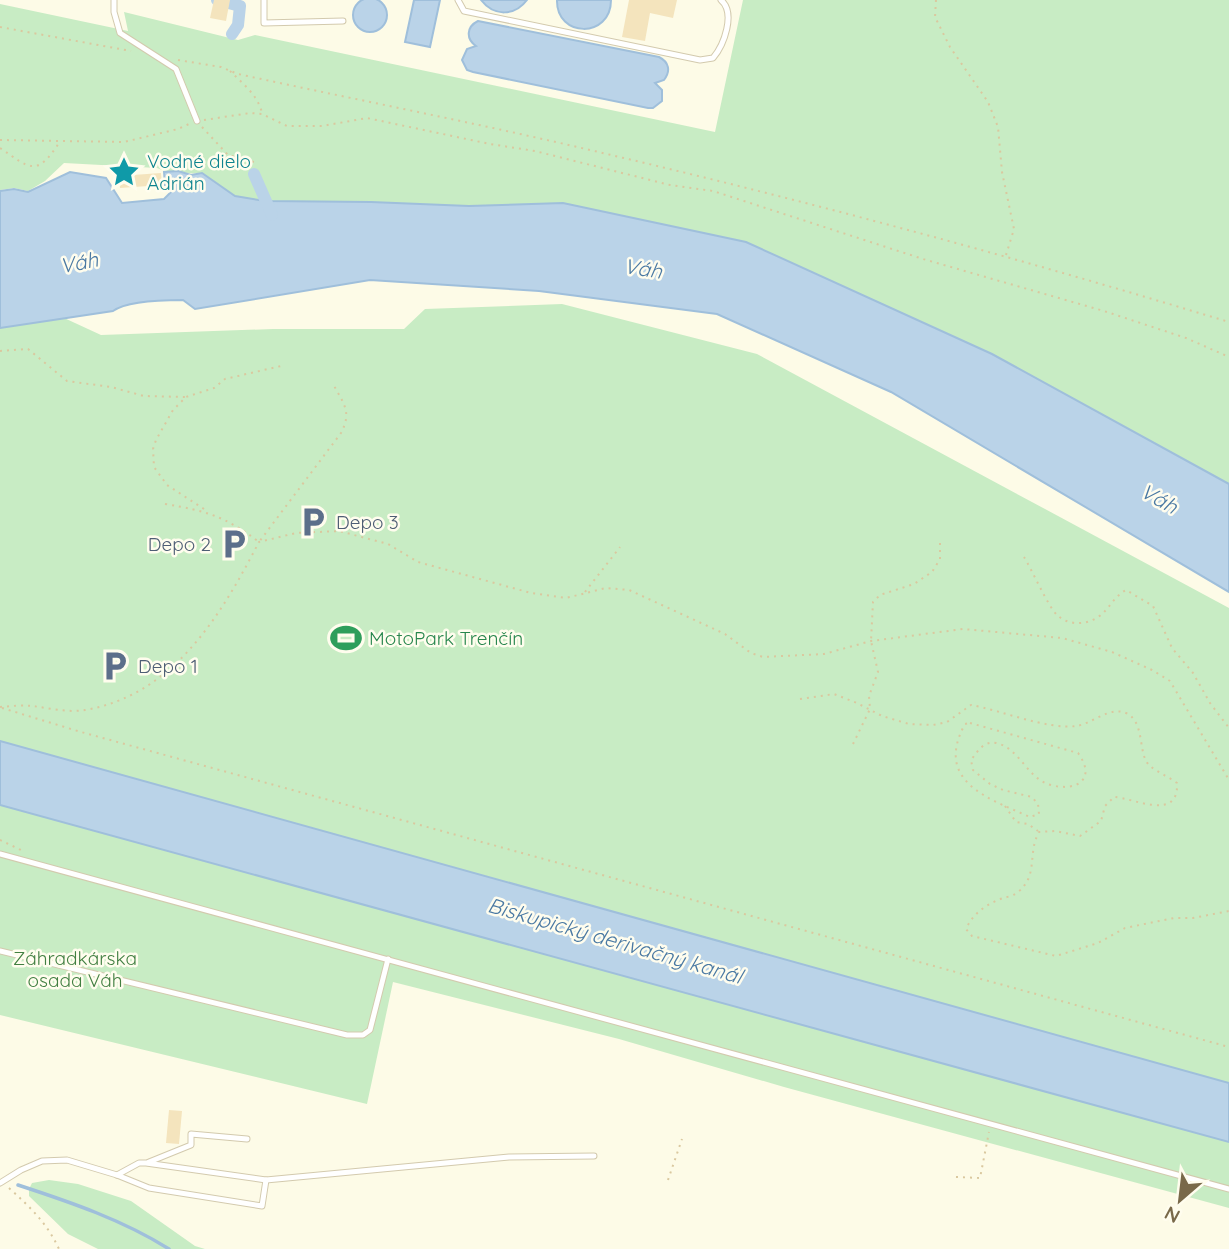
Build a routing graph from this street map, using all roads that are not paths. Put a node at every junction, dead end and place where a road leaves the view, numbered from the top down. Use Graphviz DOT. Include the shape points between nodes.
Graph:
graph roads {
  1 [pos="114,0"];
  2 [pos="264,0"];
  3 [pos="458,0"];
  4 [pos="721,0"];
  5 [pos="343,21"];
  6 [pos="197,121"];
  7 [pos="0,854"];
  8 [pos="0,951"];
  9 [pos="388,960"];
  10 [pos="247,1139"];
  11 [pos="594,1156"];
  12 [pos="146,1163"];
  13 [pos="117,1175"];
  14 [pos="266,1180"];
  15 [pos="1,1183"];
  16 [pos="1229,1189"];
  1 -- 6 [label="lane" via="120,33 176,69"];
  2 -- 5 [label="lane" via="264,23"];
  3 -- 4 [label="lane" via="464,11 707,60 719,50 726,32 728,10"];
  7 -- 9 [label="lane"];
  8 -- 9 [label="lane" via="347,1035 370,1030"];
  9 -- 16 [label="lane"];
  10 -- 12 [label="lane" via="191,1135 191,1145"];
  11 -- 14 [label="lane" via="509,1157"];
  12 -- 13 [label="lane"];
  12 -- 14 [label="lane"];
  13 -- 14 [label="lane" via="149,1188 262,1206"];
  13 -- 15 [label="lane" via="67,1160 43,1161"];
}
